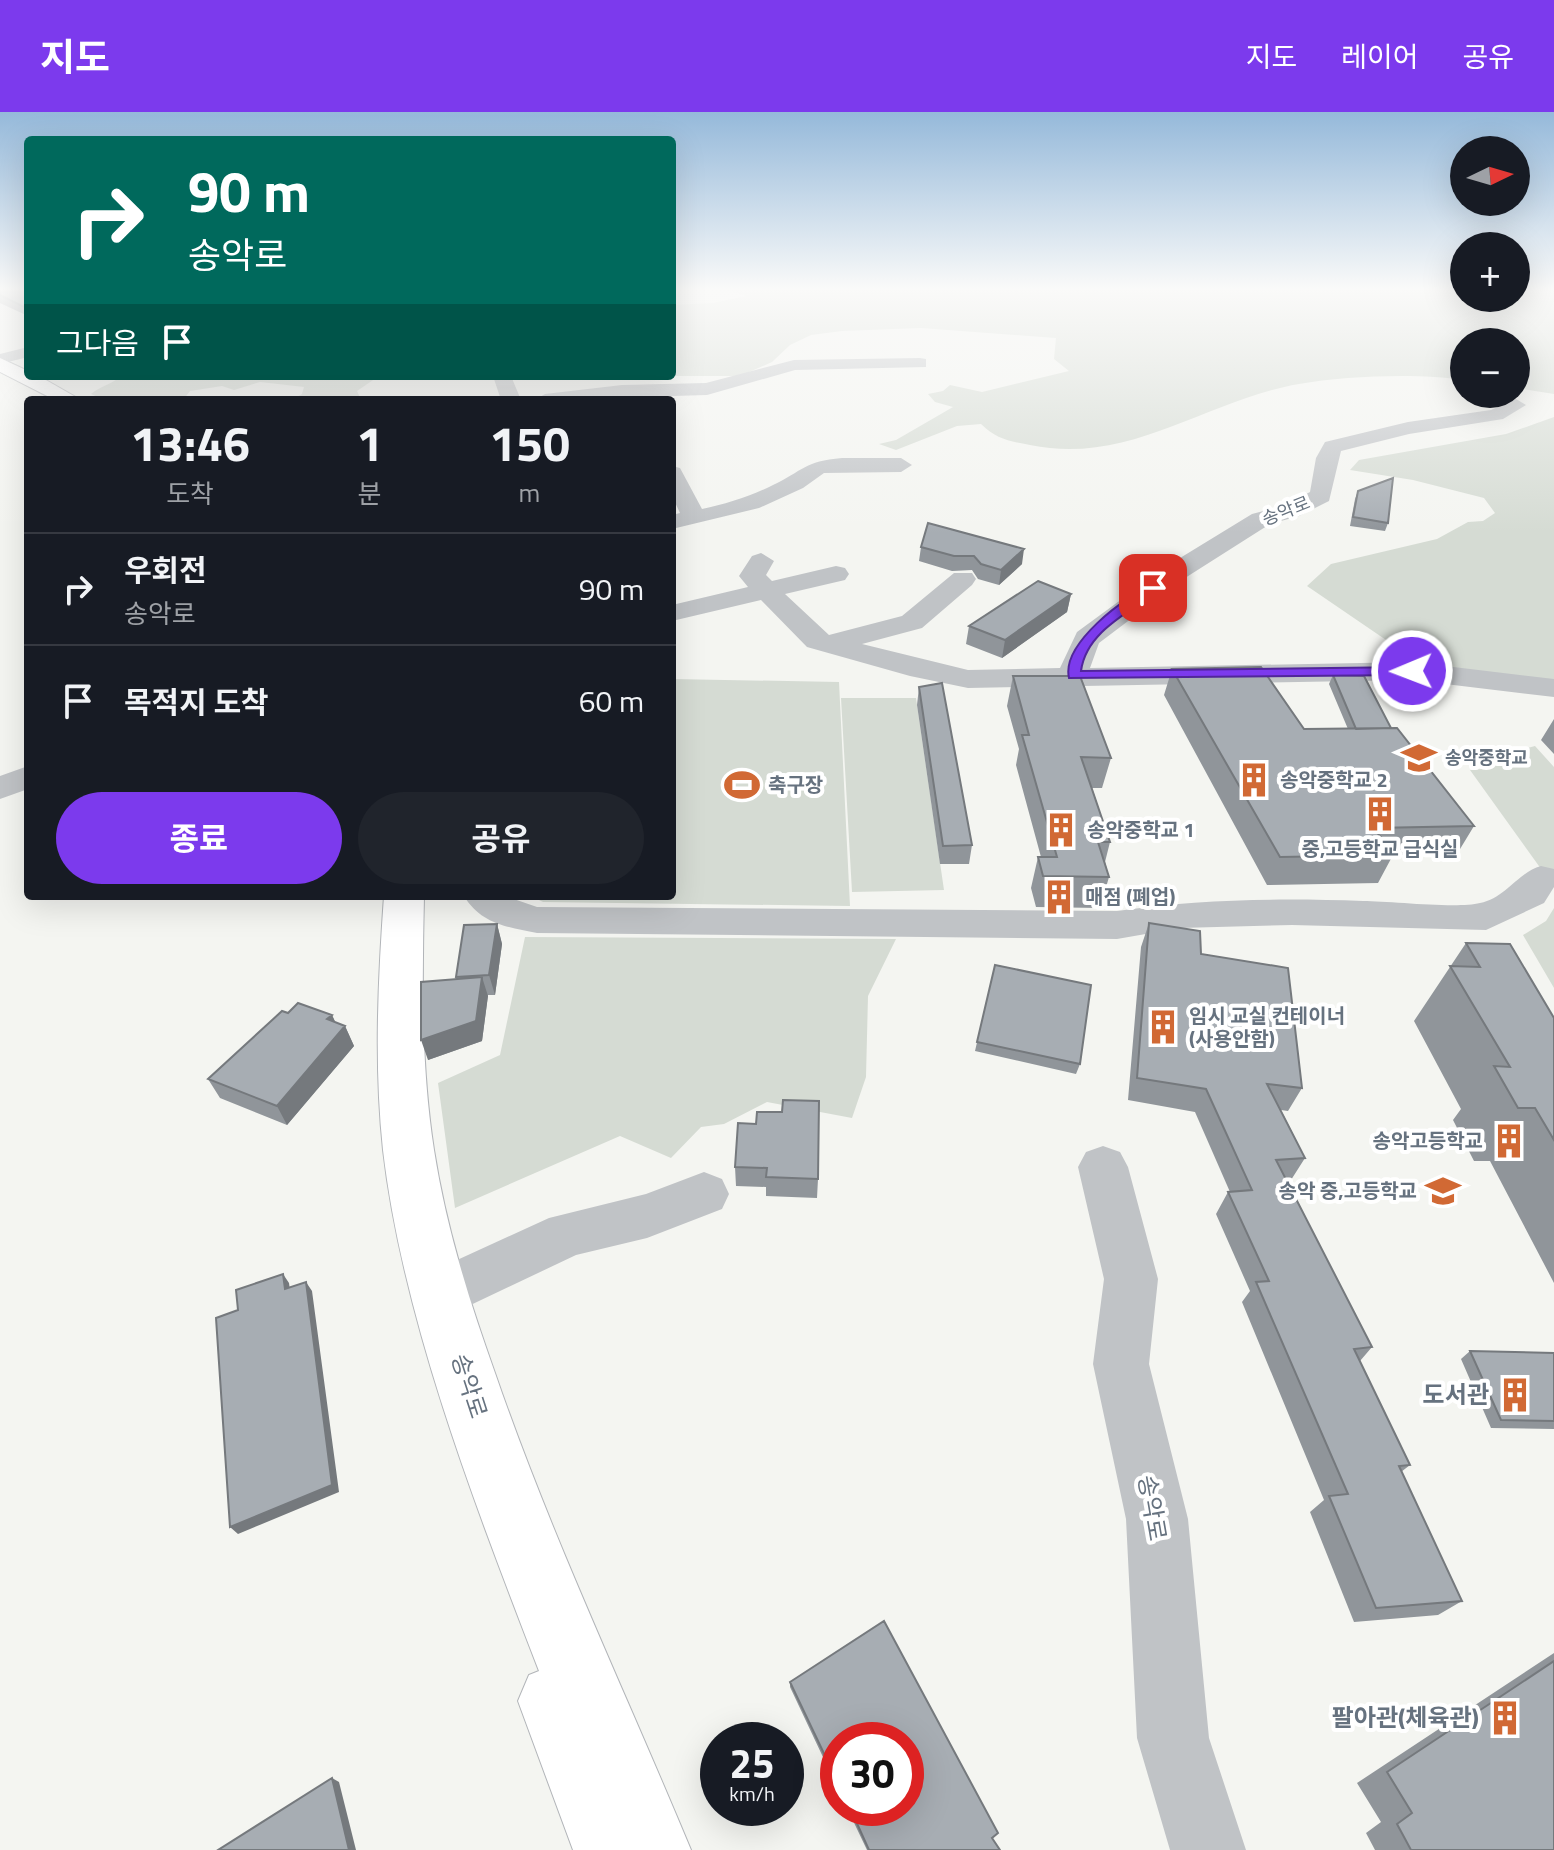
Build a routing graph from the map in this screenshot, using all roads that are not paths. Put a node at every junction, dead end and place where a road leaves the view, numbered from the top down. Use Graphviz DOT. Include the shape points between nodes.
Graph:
graph roads {
  1 [pos="775,370"];
  2 [pos="903,370"];
  3 [pos="879,376"];
  4 [pos="36,380"];
  5 [pos="54,380"];
  6 [pos="64,396"];
  7 [pos="76,396"];
  8 [pos="579,396"];
  9 [pos="1510,408"];
  10 [pos="814,445"];
  11 [pos="901,465"];
  12 [pos="809,471"];
  13 [pos="676,489"];
  14 [pos="684,521"];
  15 [pos="761,561"];
  16 [pos="836,574"];
  17 [pos="963,579"];
  18 [pos="764,591"];
  19 [pos="676,612"];
  20 [pos="830,645"];
  21 [pos="1074,675"];
  22 [pos="1554,688"];
  23 [pos="24,778"];
  24 [pos="0,789"];
  25 [pos="1541,878"];
  26 [pos="385,900"];
  27 [pos="404,900"];
  28 [pos="485,900"];
  29 [pos="1486,917"];
  30 [pos="1509,955"];
  31 [pos="1103,1167"];
  32 [pos="704,1194"];
  33 [pos="439,1295"];
  34 [pos="613,1850"];
  35 [pos="651,1850"];
  36 [pos="1208,1850"];
  1 -- 8 [label="street" via="707,389"];
  2 -- 3 [label="street"];
  4 -- 6 [label="main road"];
  5 -- 7 [label="main road"];
  9 -- 21 [label="street, 송악로" via="1333,447 1321,496 1261,519 1176,572 1087,638"];
  10 -- 12 [label="street" via="806,463"];
  11 -- 12 [label="street" via="867,463"];
  12 -- 14 [label="street" via="798,482 761,497"];
  13 -- 14 [label="street"];
  15 -- 18 [label="street" via="752,576"];
  16 -- 18 [label="street"];
  17 -- 20 [label="street" via="912,622"];
  18 -- 19 [label="street"];
  18 -- 20 [label="street" via="817,641"];
  20 -- 21 [label="street" via="968,679"];
  21 -- 22 [label="street" via="1412,671"];
  23 -- 24 [label="street"];
  25 -- 29 [label="street" via="1530,894"];
  26 -- 34 [label="main road" via="389,1123 399,1225 438,1360 555,1700"];
  27 -- 33 [label="main road, 송악로" via="403,1089 413,1185"];
  28 -- 29 [label="street" via="505,913 537,920 1117,925 1180,915 1292,912"];
  29 -- 30 [label="street"];
  31 -- 36 [label="street, 송악로" via="1131,1279 1121,1364 1157,1519 1173,1738"];
  32 -- 33 [label="street" via="647,1216 567,1234"];
  33 -- 35 [label="main road, 송악로" via="497,1475"];
}
